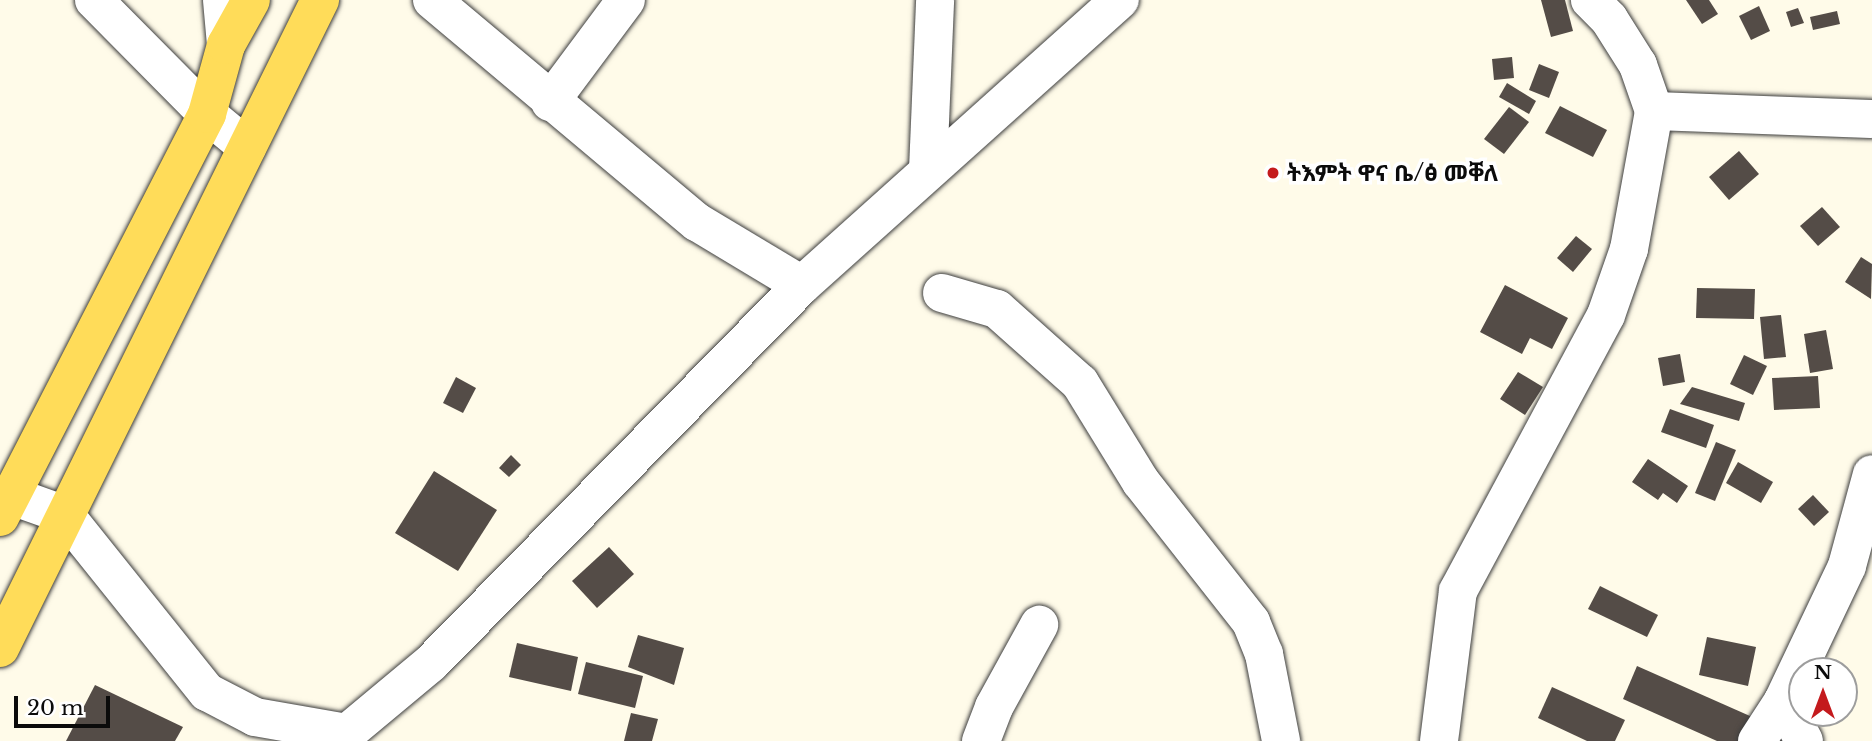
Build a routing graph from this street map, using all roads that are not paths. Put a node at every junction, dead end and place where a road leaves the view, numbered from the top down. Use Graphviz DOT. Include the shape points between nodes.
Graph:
graph roads {
  1 [pos="94,0"];
  2 [pos="222,0"];
  3 [pos="251,0"];
  4 [pos="320,0"];
  5 [pos="432,0"];
  6 [pos="626,0"];
  7 [pos="935,0"];
  8 [pos="1120,0"];
  9 [pos="1590,0"];
  10 [pos="226,45"];
  11 [pos="550,102"];
  12 [pos="1654,111"];
  13 [pos="207,114"];
  14 [pos="1872,119"];
  15 [pos="247,147"];
  16 [pos="928,170"];
  17 [pos="802,285"];
  18 [pos="942,293"];
  19 [pos="1872,474"];
  20 [pos="6,506"];
  21 [pos="65,515"];
  22 [pos="1039,625"];
  23 [pos="0,648"];
  24 [pos="1783,701"];
  25 [pos="265,729"];
  26 [pos="346,737"];
  27 [pos="982,741"];
  28 [pos="1281,741"];
  29 [pos="1439,741"];
  30 [pos="1757,741"];
  31 [pos="1804,741"];
  1 -- 13 [label="street"];
  2 -- 10 [label="street"];
  3 -- 10 [label="main road"];
  4 -- 15 [label="main road"];
  5 -- 11 [label="street"];
  6 -- 11 [label="street"];
  7 -- 16 [label="street"];
  8 -- 16 [label="street"];
  9 -- 12 [label="street" via="1609,19 1638,65"];
  10 -- 13 [label="main road"];
  11 -- 17 [label="street" via="697,222"];
  12 -- 14 [label="street"];
  12 -- 29 [label="street" via="1629,248 1606,315 1458,591"];
  13 -- 15 [label="street"];
  13 -- 20 [label="main road"];
  15 -- 21 [label="main road"];
  16 -- 17 [label="street"];
  17 -- 26 [label="street" via="430,663"];
  18 -- 28 [label="street" via="997,309 1080,383 1141,482 1251,622 1264,654"];
  19 -- 24 [label="street" via="1847,566"];
  20 -- 21 [label="street"];
  21 -- 23 [label="main road"];
  21 -- 25 [label="street" via="207,692"];
  22 -- 27 [label="street" via="994,706"];
  24 -- 30 [label="street"];
  24 -- 31 [label="street"];
  25 -- 26 [label="street"];
}
